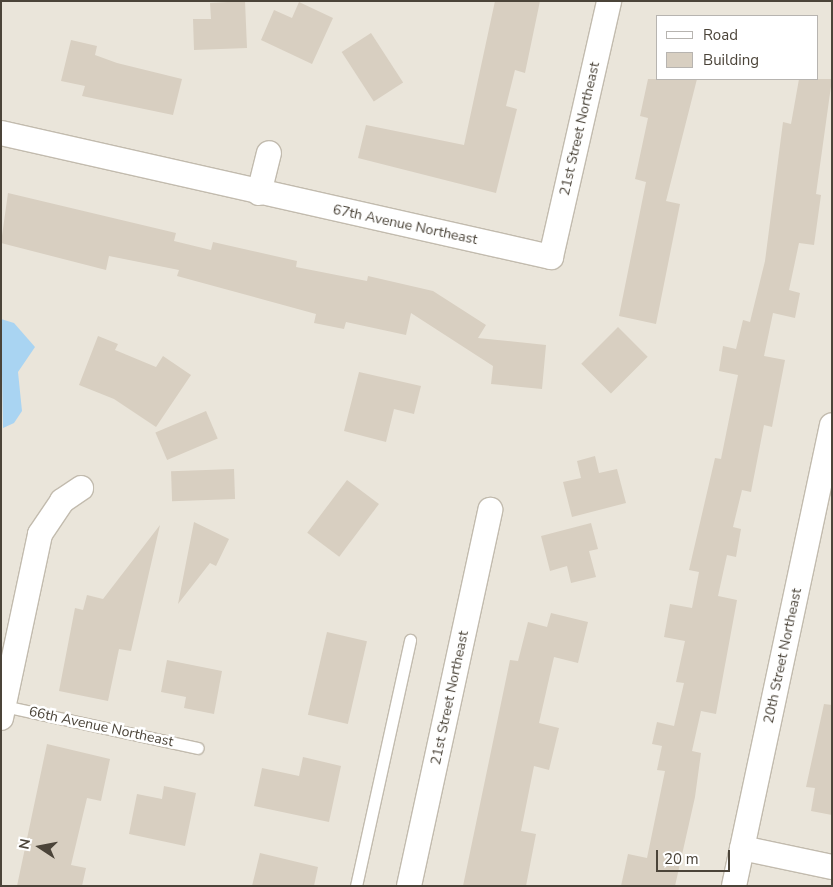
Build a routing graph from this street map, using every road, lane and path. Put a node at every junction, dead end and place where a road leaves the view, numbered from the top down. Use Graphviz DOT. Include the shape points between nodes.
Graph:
graph roads {
  1 [pos="609,1"];
  2 [pos="1,133"];
  3 [pos="269,153"];
  4 [pos="259,193"];
  5 [pos="551,257"];
  6 [pos="832,425"];
  7 [pos="81,488"];
  8 [pos="490,510"];
  9 [pos="410,640"];
  10 [pos="3,712"];
  11 [pos="198,748"];
  12 [pos="742,848"];
  13 [pos="832,868"];
  14 [pos="356,886"];
  15 [pos="409,886"];
  16 [pos="734,886"];
  1 -- 5 [label="street, 21st Street Northeast"];
  2 -- 4 [label="street, 67th Avenue Northeast"];
  3 -- 4 [label="street"];
  4 -- 5 [label="street, 67th Avenue Northeast"];
  6 -- 12 [label="street, 20th Street Northeast"];
  7 -- 10 [label="street" via="62,501 40,534"];
  8 -- 15 [label="street, 21st Street Northeast"];
  9 -- 14 [label="lane"];
  10 -- 11 [label="lane, 66th Avenue Northeast"];
  12 -- 13 [label="street"];
  12 -- 16 [label="street, 20th Street Northeast"];
}
